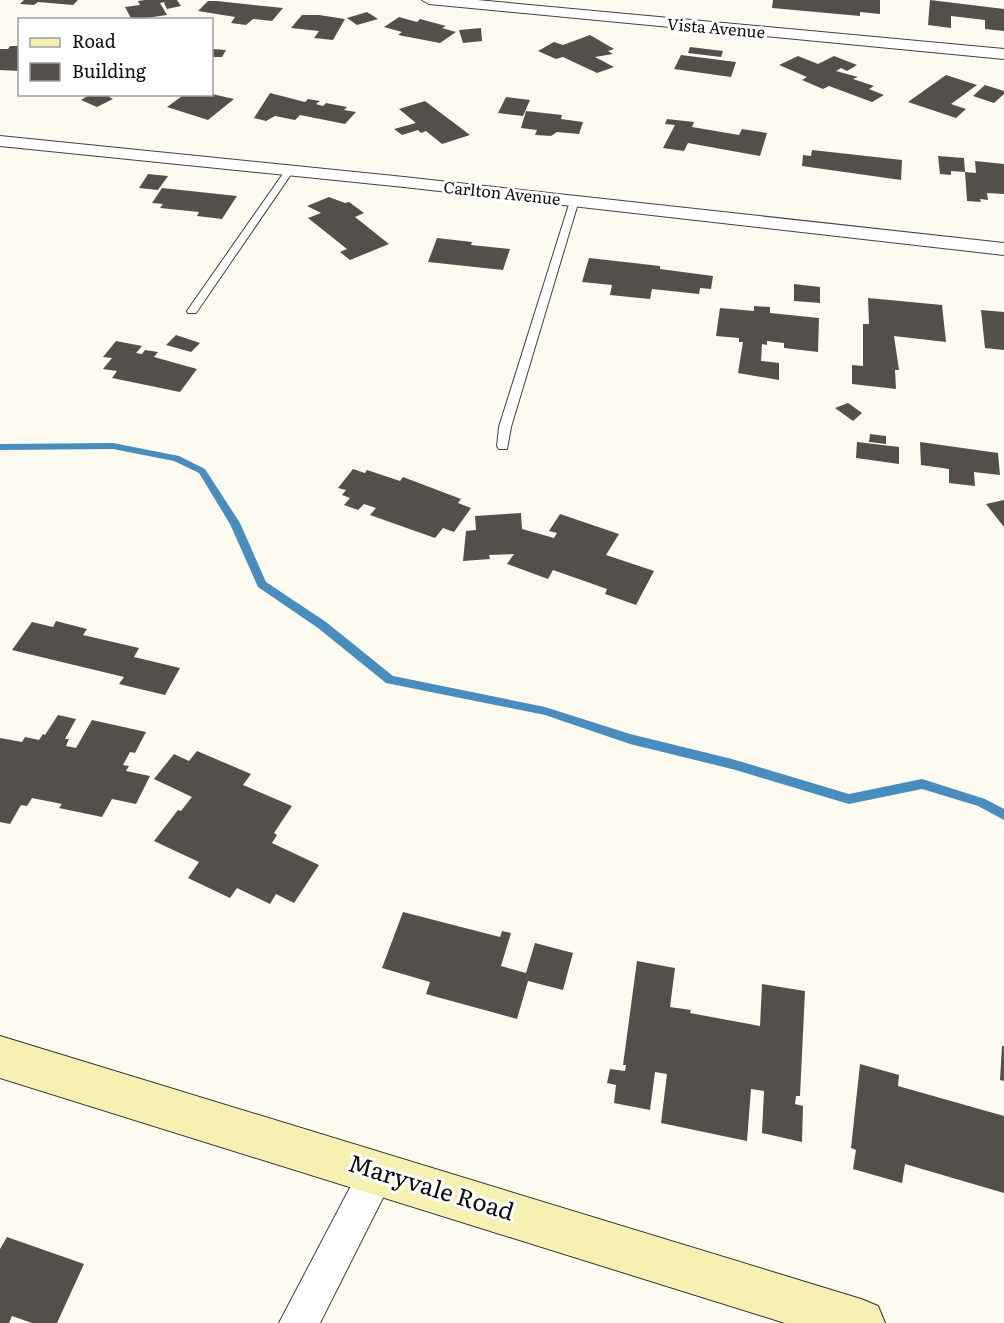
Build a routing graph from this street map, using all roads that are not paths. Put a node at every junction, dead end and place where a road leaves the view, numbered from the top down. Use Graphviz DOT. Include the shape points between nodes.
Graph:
graph roads {
  1 [pos="429,0"];
  2 [pos="1004,54"];
  3 [pos="0,141"];
  4 [pos="290,170"];
  5 [pos="574,201"];
  6 [pos="1004,249"];
  7 [pos="192,311"];
  8 [pos="503,446"];
  9 [pos="0,1057"];
  10 [pos="378,1172"];
  11 [pos="299,1323"];
  12 [pos="861,1323"];
  1 -- 2 [label="street, Vista Avenue"];
  3 -- 4 [label="street, Carlton Avenue"];
  4 -- 5 [label="street, Carlton Avenue"];
  4 -- 7 [label="lane"];
  5 -- 6 [label="street, Carlton Avenue"];
  5 -- 8 [label="lane" via="505,426"];
  9 -- 10 [label="street, Maryvale Road"];
  10 -- 11 [label="street"];
  10 -- 12 [label="street, Maryvale Road"];
}
